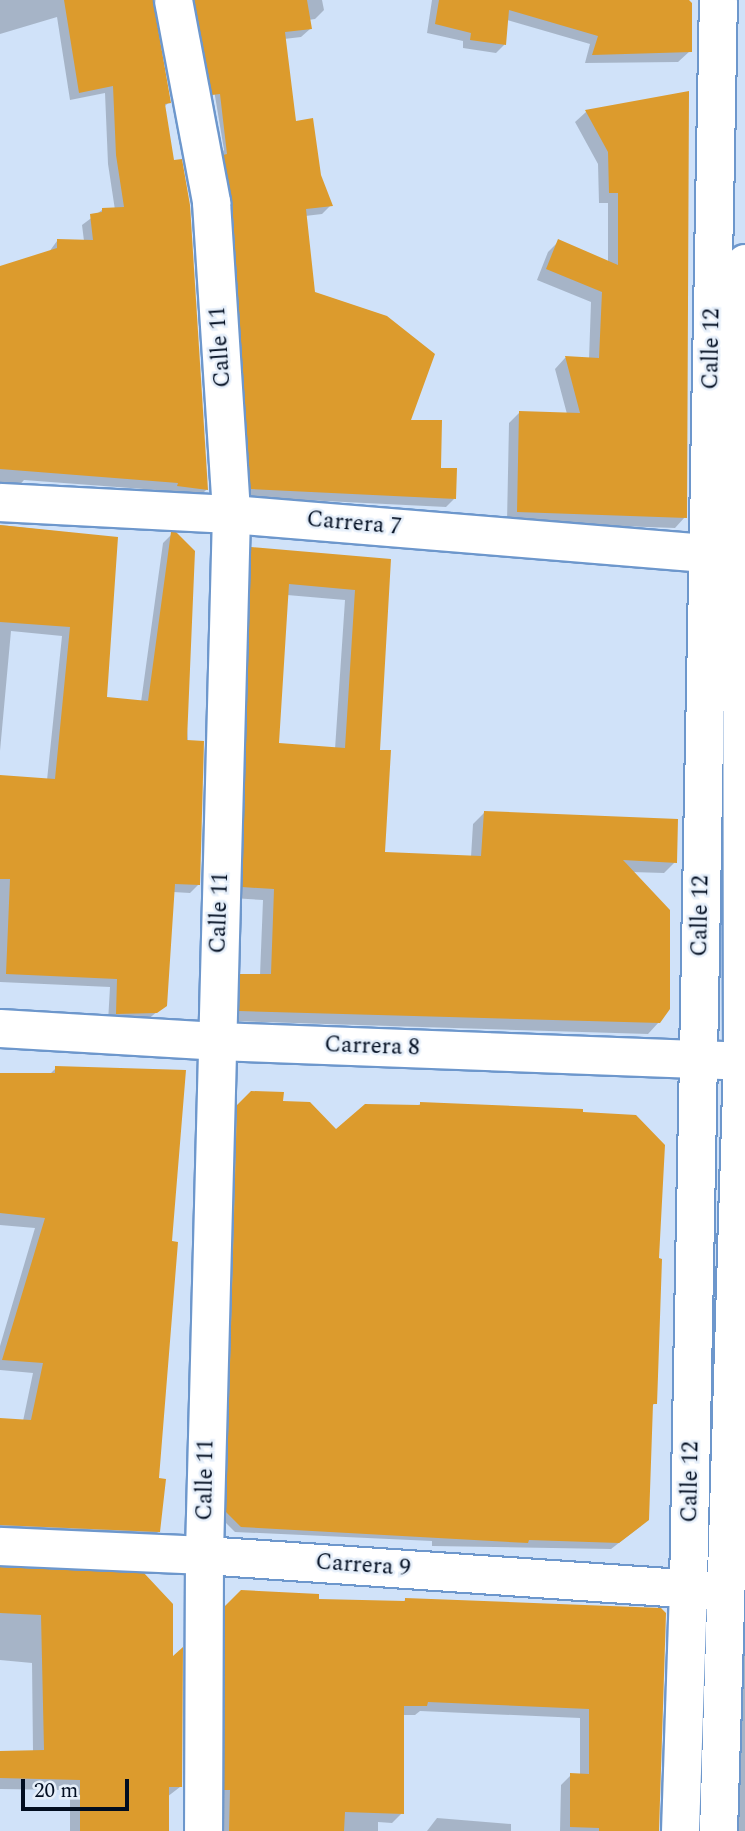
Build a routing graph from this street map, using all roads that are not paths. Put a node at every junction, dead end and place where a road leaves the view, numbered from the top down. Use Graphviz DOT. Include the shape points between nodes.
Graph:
graph roads {
  1 [pos="173,0"];
  2 [pos="718,0"];
  3 [pos="745,263"];
  4 [pos="0,502"];
  5 [pos="231,514"];
  6 [pos="744,525"];
  7 [pos="708,553"];
  8 [pos="743,574"];
  9 [pos="0,1028"];
  10 [pos="217,1041"];
  11 [pos="744,1060"];
  12 [pos="699,1061"];
  13 [pos="0,1546"];
  14 [pos="204,1555"];
  15 [pos="688,1587"];
  16 [pos="726,1592"];
  17 [pos="203,1831"];
  18 [pos="680,1831"];
  19 [pos="718,1831"];
  1 -- 5 [label="street, Calle 11" via="211,202"];
  2 -- 7 [label="street, Calle 12"];
  3 -- 6 [label="street, Calle 12"];
  4 -- 5 [label="street, Carrera 7"];
  5 -- 7 [label="street, Carrera 7"];
  5 -- 10 [label="street, Calle 11"];
  6 -- 7 [label="street"];
  6 -- 8 [label="street, Calle 12"];
  7 -- 8 [label="street, Carrera 7"];
  7 -- 12 [label="street, Calle 12"];
  8 -- 11 [label="street, Calle 12"];
  9 -- 10 [label="street, Carrera 8"];
  10 -- 12 [label="street, Carrera 8"];
  10 -- 14 [label="street, Calle 11"];
  11 -- 12 [label="street, Carrera 8"];
  11 -- 16 [label="street, Calle 12"];
  12 -- 15 [label="street, Calle 12"];
  13 -- 14 [label="street, Carrera 9"];
  14 -- 15 [label="street, Carrera 9"];
  14 -- 17 [label="street, Calle 11"];
  15 -- 16 [label="street, Carrera 9"];
  15 -- 18 [label="street, Calle 12"];
  16 -- 19 [label="street, Calle 12"];
}
